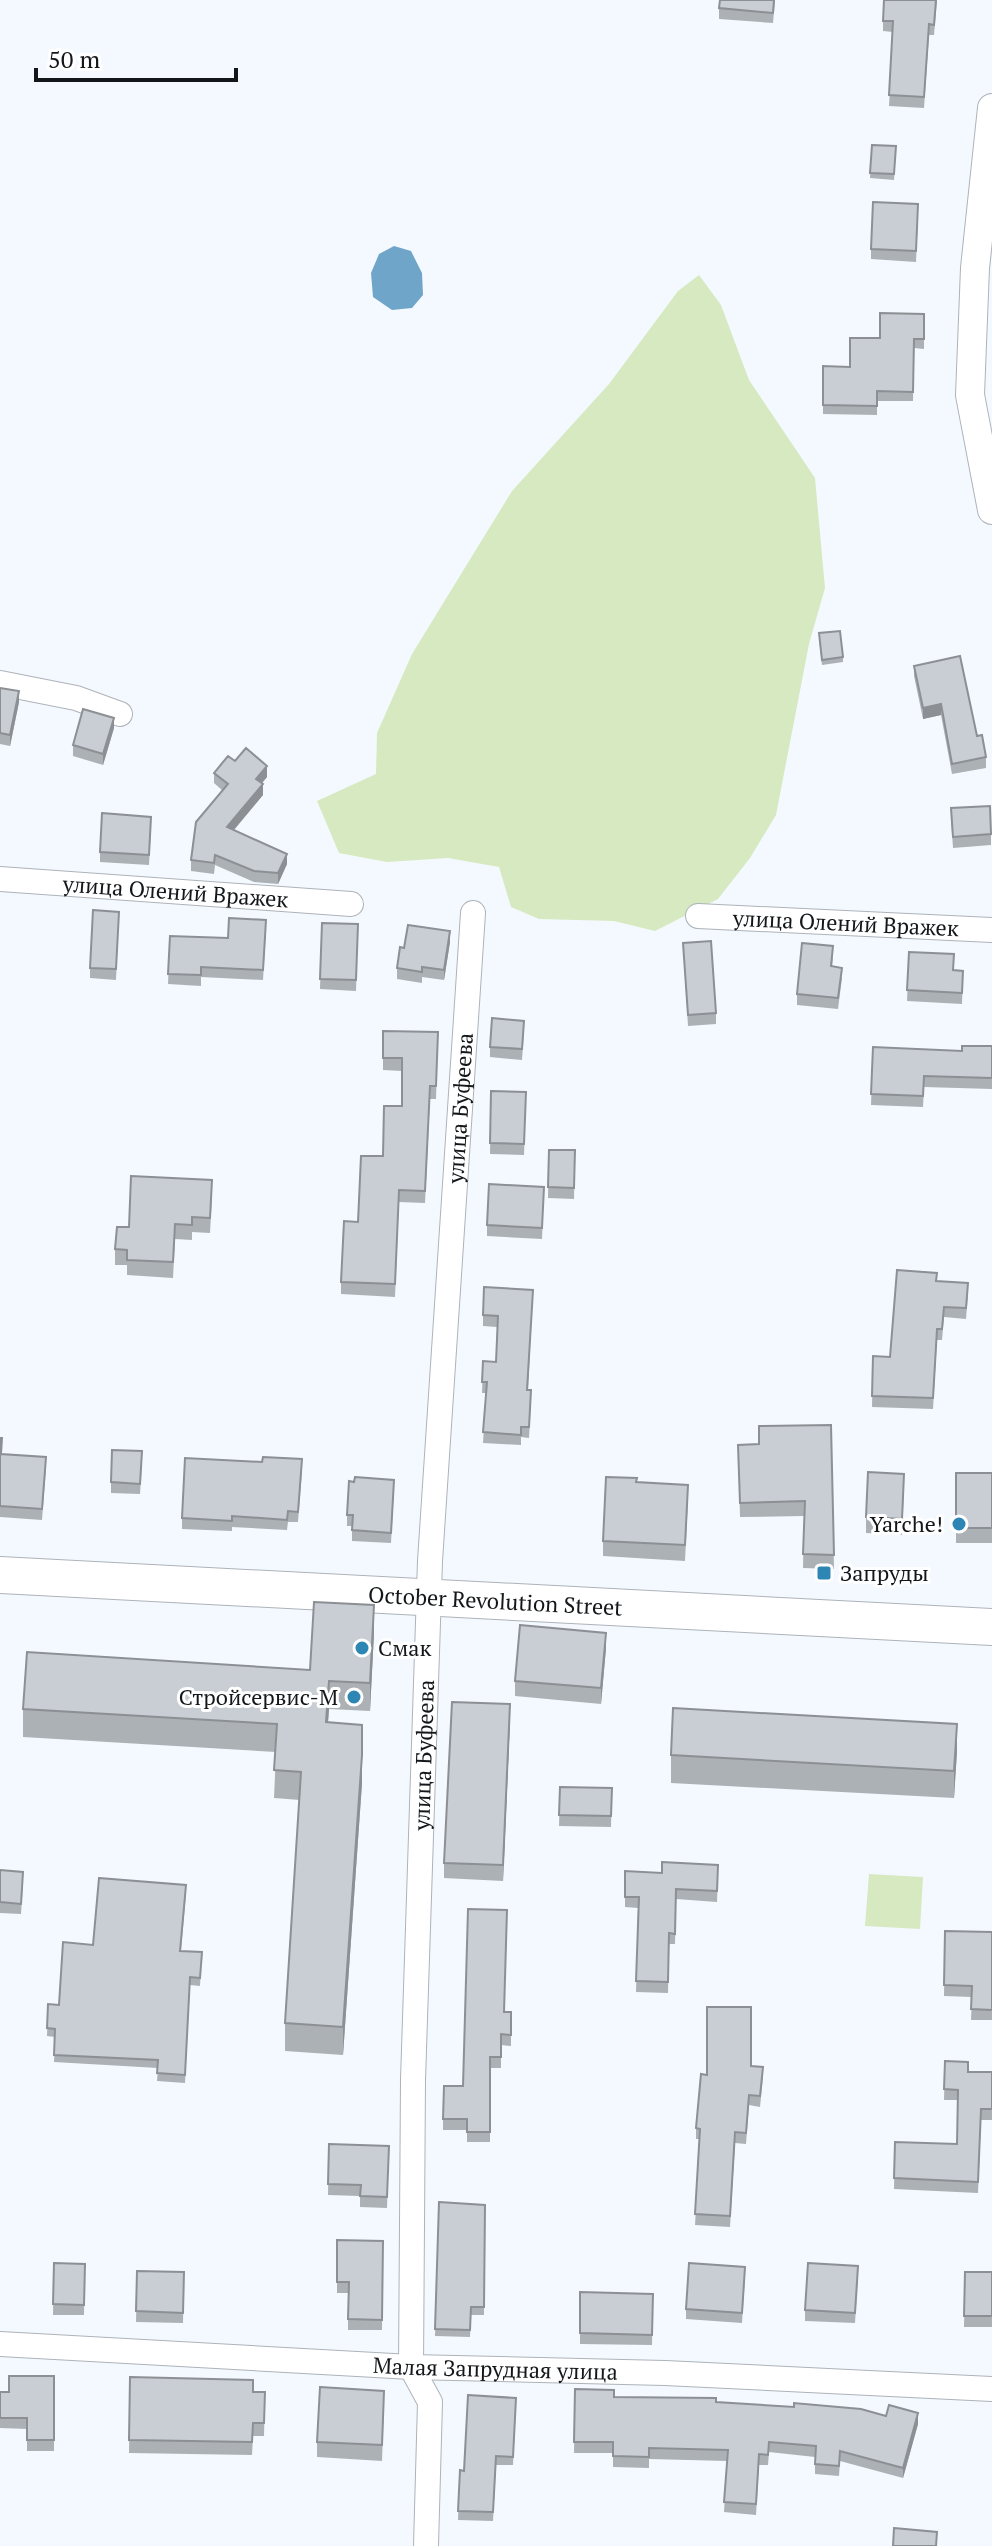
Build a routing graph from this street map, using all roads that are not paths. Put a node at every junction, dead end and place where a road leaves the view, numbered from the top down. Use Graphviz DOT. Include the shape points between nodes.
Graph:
graph roads {
  1 [pos="992,108"];
  2 [pos="992,510"];
  3 [pos="0,683"];
  4 [pos="120,714"];
  5 [pos="0,879"];
  6 [pos="351,904"];
  7 [pos="473,913"];
  8 [pos="698,916"];
  9 [pos="992,930"];
  10 [pos="0,1575"];
  11 [pos="429,1598"];
  12 [pos="992,1627"];
  13 [pos="0,2344"];
  14 [pos="411,2367"];
  15 [pos="992,2389"];
  16 [pos="426,2546"];
  1 -- 2 [label="street" via="975,268 970,395"];
  3 -- 4 [label="street" via="76,698"];
  5 -- 6 [label="street, улица Олений Вражек"];
  7 -- 11 [label="street, улица Буфеева"];
  8 -- 9 [label="street, улица Олений Вражек"];
  10 -- 11 [label="main road, October Revolution Street"];
  11 -- 12 [label="main road, October Revolution Street"];
  11 -- 14 [label="street, улица Буфеева" via="413,2080"];
  13 -- 14 [label="street, Малая Запрудная улица"];
  14 -- 15 [label="street, Малая Запрудная улица"];
  14 -- 16 [label="street, улица Буфеева" via="430,2402"];
}
